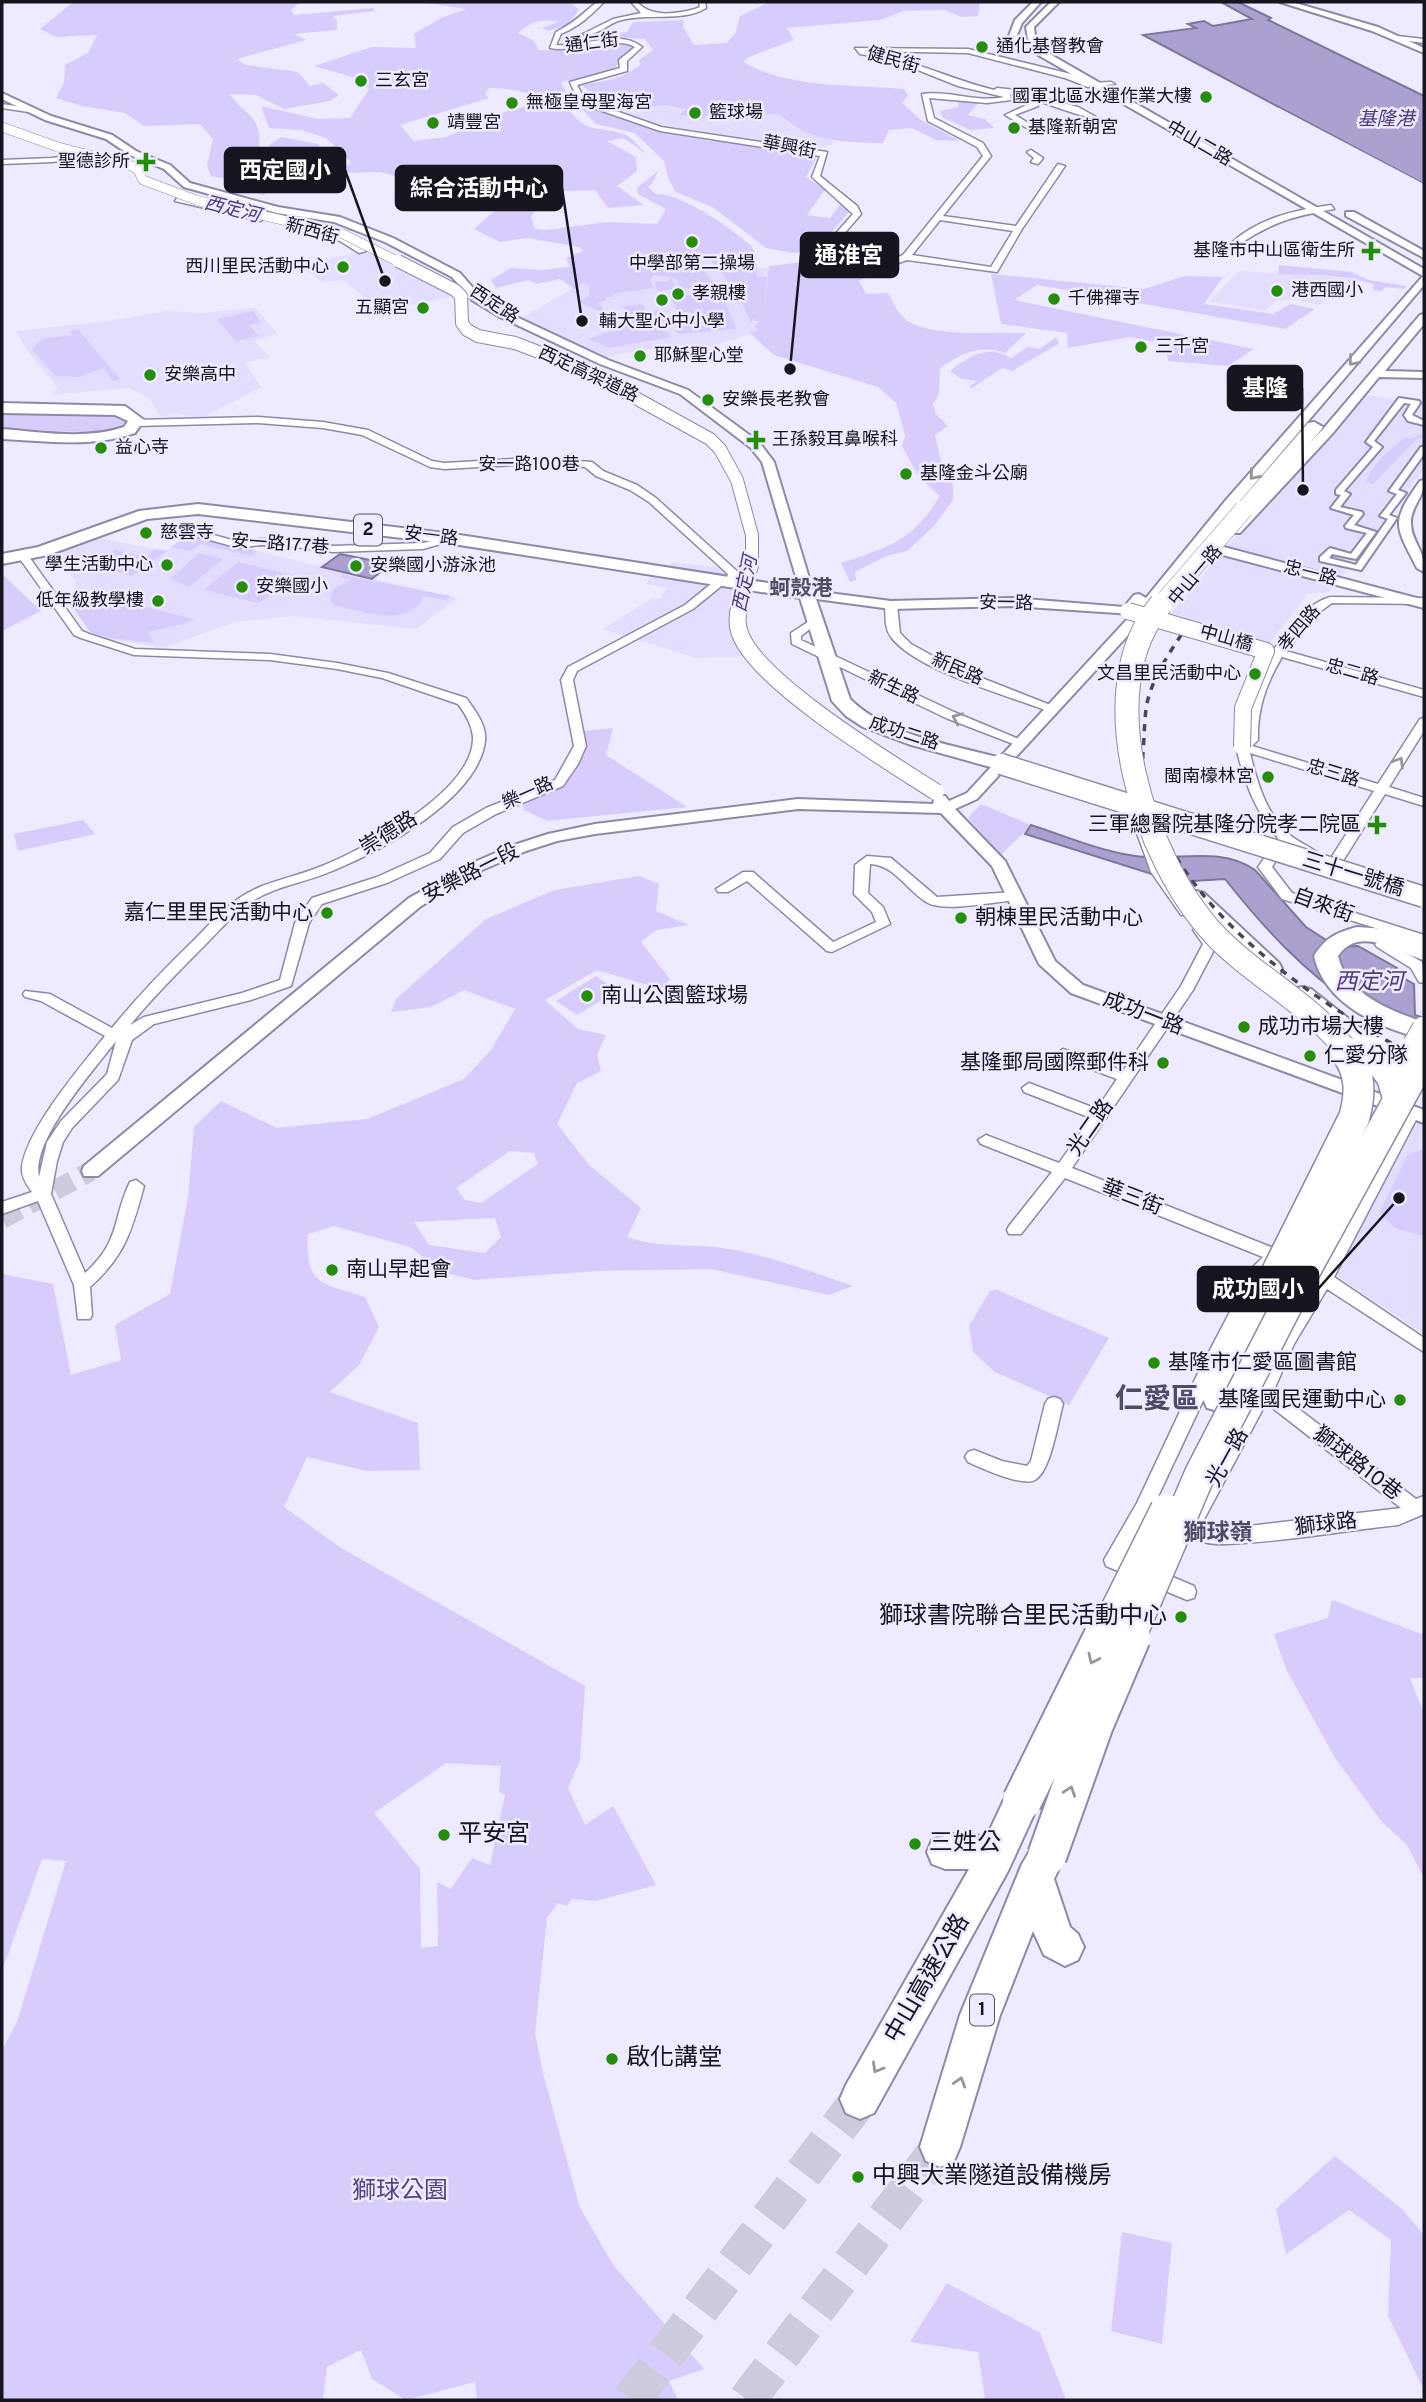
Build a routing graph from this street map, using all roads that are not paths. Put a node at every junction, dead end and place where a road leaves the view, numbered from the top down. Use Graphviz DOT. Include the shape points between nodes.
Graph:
graph roads {
  1 [pos="601,2"];
  2 [pos="634,2"];
  3 [pos="702,2"];
  4 [pos="1037,2"];
  5 [pos="1046,2"];
  6 [pos="1055,2"];
  7 [pos="1284,2"];
  8 [pos="648,13"];
  9 [pos="586,34"];
  10 [pos="1397,38"];
  11 [pos="1424,41"];
  12 [pos="1424,50"];
  13 [pos="1105,84"];
  14 [pos="977,88"];
  15 [pos="2,96"];
  16 [pos="1035,98"];
  17 [pos="582,101"];
  18 [pos="2,106"];
  19 [pos="35,111"];
  20 [pos="1092,117"];
  21 [pos="2,127"];
  22 [pos="1030,128"];
  23 [pos="1031,152"];
  24 [pos="92,154"];
  25 [pos="2,162"];
  26 [pos="1035,162"];
  27 [pos="1061,166"];
  28 [pos="206,189"];
  29 [pos="1323,208"];
  30 [pos="936,217"];
  31 [pos="1018,229"];
  32 [pos="373,233"];
  33 [pos="346,241"];
  34 [pos="1235,243"];
  35 [pos="362,251"];
  36 [pos="1424,255"];
  37 [pos="906,257"];
  38 [pos="1424,262"];
  39 [pos="1424,273"];
  40 [pos="1424,279"];
  41 [pos="1398,309"];
  42 [pos="1419,313"];
  43 [pos="1377,374"];
  44 [pos="1395,375"];
  45 [pos="1424,375"];
  46 [pos="1424,389"];
  47 [pos="2,408"];
  48 [pos="135,423"];
  49 [pos="1424,423"];
  50 [pos="1313,427"];
  51 [pos="2,434"];
  52 [pos="1424,449"];
  53 [pos="1424,484"];
  54 [pos="1404,519"];
  55 [pos="192,532"];
  56 [pos="453,539"];
  57 [pos="1194,545"];
  58 [pos="1221,546"];
  59 [pos="1424,551"];
  60 [pos="23,556"];
  61 [pos="2,559"];
  62 [pos="1424,568"];
  63 [pos="735,583"];
  64 [pos="807,594"];
  65 [pos="1365,594"];
  66 [pos="1423,600"];
  67 [pos="891,605"];
  68 [pos="1128,611"];
  69 [pos="1279,653"];
  70 [pos="826,657"];
  71 [pos="1424,694"];
  72 [pos="1052,708"];
  73 [pos="1424,722"];
  74 [pos="1020,741"];
  75 [pos="1242,747"];
  76 [pos="1001,764"];
  77 [pos="1381,789"];
  78 [pos="943,802"];
  79 [pos="1424,802"];
  80 [pos="1127,811"];
  81 [pos="1282,838"];
  82 [pos="1155,851"];
  83 [pos="1336,861"];
  84 [pos="723,889"];
  85 [pos="1424,889"];
  86 [pos="1015,896"];
  87 [pos="1424,897"];
  88 [pos="1424,939"];
  89 [pos="1382,944"];
  90 [pos="1424,952"];
  91 [pos="1424,979"];
  92 [pos="286,983"];
  93 [pos="308,990"];
  94 [pos="30,995"];
  95 [pos="1424,1012"];
  96 [pos="1164,1023"];
  97 [pos="1424,1029"];
  98 [pos="112,1034"];
  99 [pos="1063,1054"];
  100 [pos="1424,1054"];
  101 [pos="1424,1073"];
  102 [pos="1126,1077"];
  103 [pos="1394,1083"];
  104 [pos="1029,1088"];
  105 [pos="1360,1092"];
  106 [pos="1413,1115"];
  107 [pos="1100,1116"];
  108 [pos="986,1140"];
  109 [pos="91,1171"];
  110 [pos="1062,1171"];
  111 [pos="136,1186"];
  112 [pos="43,1194"];
  113 [pos="2,1208"];
  114 [pos="1015,1230"];
  115 [pos="1278,1256"];
  116 [pos="1325,1278"];
  117 [pos="82,1285"];
  118 [pos="84,1315"];
  119 [pos="1269,1341"];
  120 [pos="1424,1346"];
  121 [pos="1264,1392"];
  122 [pos="1218,1399"];
  123 [pos="1054,1404"];
  124 [pos="974,1457"];
  125 [pos="1420,1506"];
  126 [pos="1144,1507"];
  127 [pos="1189,1530"];
  128 [pos="1159,1580"];
  129 [pos="1187,1592"];
  130 [pos="945,1852"];
  131 [pos="990,1869"];
  132 [pos="1036,1877"];
  133 [pos="1065,1947"];
  134 [pos="860,2099"];
  135 [pos="940,2147"];
  1 -- 17 [label="street, 通仁街" via="580,23 558,33 552,47 627,40 639,47 623,60 624,69 573,84"];
  2 -- 8 [label="street, 通仁街"];
  3 -- 8 [label="street" via="703,8 697,11"];
  4 -- 13 [label="street, 中山二路" via="1018,22 1013,36"];
  5 -- 13 [label="street, 中山二路" via="1021,29 1023,36"];
  6 -- 13 [label="street, 中山二路" via="1030,27 1031,37"];
  7 -- 10 [label="street"];
  8 -- 9 [label="street" via="615,20"];
  10 -- 11 [label="street"];
  10 -- 12 [label="street"];
  13 -- 14 [label="street, 健民街" via="968,51 856,50 894,58"];
  13 -- 29 [label="street, 中山二路"];
  13 -- 29 [label="street, 中山二路" via="1287,183"];
  14 -- 16 [label="street"];
  14 -- 30 [label="street, 健民街" via="1007,98 925,96 931,119 980,145 987,156"];
  15 -- 19 [label="street"];
  16 -- 20 [label="street"];
  16 -- 22 [label="street" via="1035,104 1009,115"];
  17 -- 37 [label="street, 華興街" via="660,129 824,154 816,177 857,214 826,247 827,252 841,260 872,265 893,265"];
  18 -- 19 [label="street, 西定路"];
  19 -- 28 [label="street, 西定路" via="109,137 167,167 184,184"];
  21 -- 78 [label="street, 西定高架道路, bridge" via="79,154 132,166 143,180 196,200 358,240 455,290 461,296 462,323 467,330 583,369 710,439 739,482 754,552 736,616 746,646 784,684"];
  23 -- 26 [label="street" via="1038,158"];
  24 -- 25 [label="street"];
  27 -- 31 [label="street"];
  28 -- 32 [label="street, 西定路" via="283,211 336,219"];
  28 -- 33 [label="street, 新西街, bridge" via="178,199"];
  29 -- 34 [label="street" via="1264,224"];
  29 -- 36 [label="street, 中山二路"];
  29 -- 38 [label="street, 中山二路"];
  29 -- 39 [label="street, 中山二路"];
  30 -- 31 [label="street"];
  30 -- 37 [label="street"];
  31 -- 37 [label="street" via="994,270"];
  32 -- 33 [label="street, bridge"];
  32 -- 64 [label="street, 西定路" via="456,275 476,298 504,315 618,369 684,392 755,445 771,469"];
  33 -- 35 [label="street, 新西街"];
  40 -- 41 [label="street, 中山一路"];
  41 -- 42 [label="street"];
  41 -- 50 [label="street, 中山一路, one-way"];
  42 -- 43 [label="street, 中山一路"];
  42 -- 50 [label="street, 中山一路"];
  43 -- 44 [label="street"];
  43 -- 50 [label="street, 中山一路"];
  44 -- 45 [label="street"];
  44 -- 46 [label="street"];
  47 -- 48 [label="main road" via="115,410 132,414"];
  48 -- 51 [label="main road" via="130,430 101,438"];
  48 -- 63 [label="street, 安一路100巷" via="258,420 323,425 365,432 430,464 444,466 532,461 588,464 595,472 640,491 734,573"];
  49 -- 52 [label="street" via="1409,417 1416,403 1402,400 1370,442 1378,447 1339,492 1346,494 1335,508 1359,514 1349,526 1372,532 1353,557 1330,551 1323,559 1358,568 1393,518 1384,516 1402,493 1393,491"];
  50 -- 57 [label="street, 中山一路, one-way"];
  50 -- 58 [label="street, 中山一路"];
  50 -- 82 [label="highway, bridge" via="1154,613 1134,652 1128,732"];
  53 -- 54 [label="street" via="1404,511"];
  54 -- 59 [label="street"];
  54 -- 62 [label="street"];
  55 -- 56 [label="street, 安一路177巷" via="239,545 278,542 333,549 423,546"];
  56 -- 60 [label="main road, 安一路 / 2" via="184,509 139,516"];
  56 -- 63 [label="main road, 安一路 / 2"];
  57 -- 58 [label="street, 忠一路"];
  57 -- 68 [label="street"];
  57 -- 72 [label="street, 中山一路" via="1136,617"];
  58 -- 65 [label="street, 忠一路"];
  58 -- 66 [label="street, 忠一路"];
  58 -- 72 [label="street, 中山一路" via="1140,641"];
  60 -- 61 [label="main road, 安一路 / 2"];
  60 -- 98 [label="street, 崇德路" via="78,633 85,636 134,652 270,657 384,676 463,701 479,739 468,771 432,806 355,855 244,900 176,964"];
  63 -- 64 [label="main road, 安一路 / 2"];
  63 -- 92 [label="street, 樂一路" via="572,669 567,680 580,746 559,783 458,830 435,856 382,880 317,901 302,923"];
  64 -- 67 [label="street, 安一路"];
  64 -- 70 [label="main road, 成功二路"];
  65 -- 66 [label="street, 忠一路"];
  65 -- 69 [label="street, 孝四路" via="1316,604"];
  67 -- 68 [label="street, 安一路" via="1012,602"];
  67 -- 72 [label="street, 新民路" via="895,635 905,645 947,667"];
  68 -- 75 [label="street, 中山橋, bridge" via="1266,651 1243,708"];
  69 -- 71 [label="street, 忠二路"];
  69 -- 75 [label="street, 孝四路" via="1252,713 1252,740"];
  74 -- 70 [label="street, 新生路, one-way" via="950,715"];
  70 -- 76 [label="main road, 成功二路" via="841,701 862,721"];
  72 -- 74 [label="street, 中山一路"];
  77 -- 73 [label="street, one-way"];
  74 -- 76 [label="street, 中山一路"];
  75 -- 77 [label="street, 忠三路"];
  75 -- 81 [label="street" via="1257,793"];
  76 -- 78 [label="street, 中山一路" via="972,796"];
  76 -- 87 [label="main road, 三十一號橋, bridge"];
  77 -- 79 [label="street, 忠三路"];
  77 -- 83 [label="street"];
  78 -- 86 [label="street, 成功一路" via="999,864"];
  78 -- 93 [label="street, 安樂路一段" via="797,804 554,837 476,867 415,902"];
  80 -- 82 [label="street" via="1138,820"];
  81 -- 83 [label="street"];
  81 -- 88 [label="street, 自來街" via="1265,867 1286,896"];
  82 -- 96 [label="street, 光二路" via="1164,887 1210,944"];
  82 -- 119 [label="highway, bridge" via="1228,931 1374,1051 1392,1077 1398,1099 1397,1121 1389,1140 1309,1287"];
  82 -- 122 [label="highway, bridge" via="1202,920 1237,956 1338,1041 1357,1071 1360,1087 1354,1118"];
  83 -- 85 [label="street"];
  84 -- 86 [label="street" via="748,875 832,948 883,924 877,907 861,894 862,865 867,860 886,861 923,893 942,902"];
  86 -- 96 [label="street, 成功一路" via="1039,948 1059,975 1077,989"];
  89 -- 91 [label="street" via="1417,965"];
  90 -- 97 [label="highway" via="1392,937 1364,935 1335,944 1326,961 1331,977 1362,1003"];
  92 -- 93 [label="street"];
  92 -- 112 [label="street" via="135,1027 123,1040 113,1076 56,1139"];
  93 -- 109 [label="street, 安樂路一段"];
  94 -- 98 [label="street" via="45,997"];
  95 -- 103 [label="highway" via="1397,1060"];
  96 -- 102 [label="street, 光二路"];
  96 -- 105 [label="street, 成功一路"];
  97 -- 103 [label="highway, bridge"];
  98 -- 112 [label="street, 崇德路" via="34,1151 33,1184"];
  99 -- 102 [label="street"];
  100 -- 106 [label="highway, bridge"];
  101 -- 106 [label="highway, bridge"];
  102 -- 107 [label="street, 光二路"];
  103 -- 122 [label="highway"];
  104 -- 107 [label="street"];
  105 -- 106 [label="street, 成功一路"];
  105 -- 115 [label="street"];
  106 -- 116 [label="street, 光一路"];
  106 -- 119 [label="highway, bridge" via="1301,1278"];
  107 -- 110 [label="street, 光二路"];
  108 -- 110 [label="street, 華三街"];
  110 -- 114 [label="street, 光二路"];
  110 -- 115 [label="street, 華三街"];
  111 -- 117 [label="street" via="122,1241 107,1264"];
  112 -- 113 [label="street"];
  112 -- 117 [label="street, 崇德路"];
  115 -- 116 [label="street"];
  115 -- 126 [label="street" via="1262,1266"];
  116 -- 120 [label="street"];
  116 -- 121 [label="street, 光一路" via="1286,1342"];
  117 -- 118 [label="street, 崇德路"];
  132 -- 119 [label="highway, one-way, bridge" via="1094,1724 1200,1474"];
  121 -- 125 [label="street, 獅球路10巷"];
  121 -- 127 [label="street, 光一路"];
  122 -- 131 [label="highway, 中山高速公路, one-way, bridge"];
  123 -- 124 [label="street" via="1039,1463 1031,1474"];
  125 -- 127 [label="street, 獅球路" via="1398,1517 1223,1537"];
  126 -- 127 [label="street, 獅球路"];
  126 -- 128 [label="street" via="1113,1560"];
  127 -- 128 [label="street, 光一路"];
  128 -- 129 [label="street"];
  130 -- 131 [label="highway" via="976,1851"];
  131 -- 132 [label="highway"];
  131 -- 134 [label="highway, 中山高速公路, one-way"];
  132 -- 133 [label="highway" via="1053,1935"];
  135 -- 132 [label="highway, 1, one-way" via="980,2015"];
}
